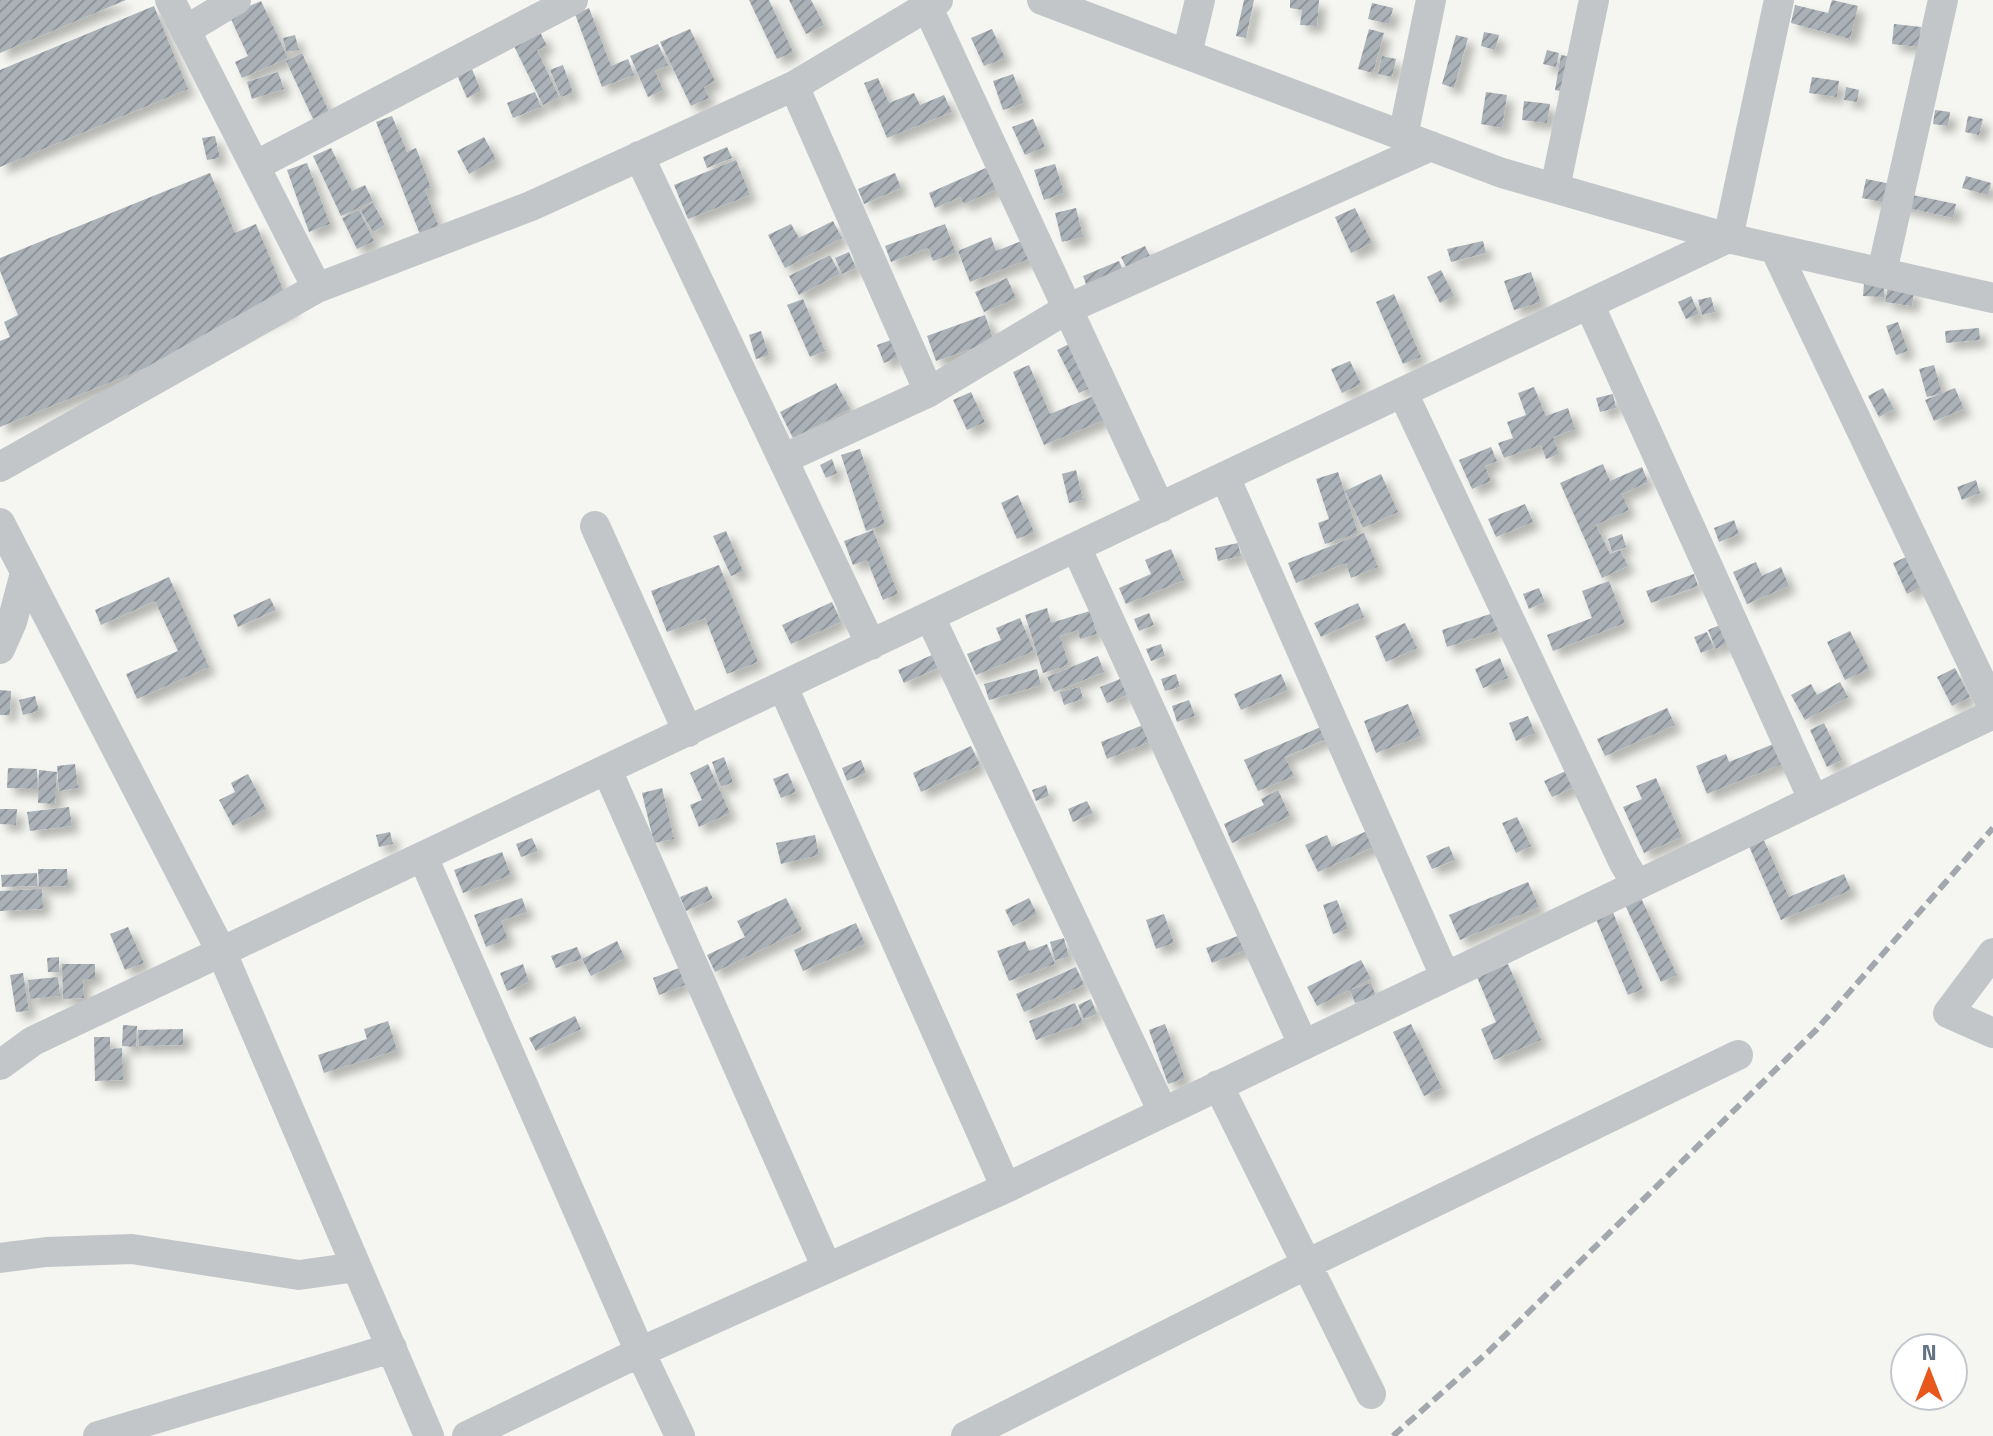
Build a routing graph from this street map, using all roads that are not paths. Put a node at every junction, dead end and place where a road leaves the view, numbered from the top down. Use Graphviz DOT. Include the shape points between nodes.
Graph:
graph roads {
  1 [pos="170,0"];
  2 [pos="236,0"];
  3 [pos="573,0"];
  4 [pos="1042,0"];
  5 [pos="1200,0"];
  6 [pos="1431,0"];
  7 [pos="1594,0"];
  8 [pos="1779,0"];
  9 [pos="1943,0"];
  10 [pos="932,3"];
  11 [pos="186,30"];
  12 [pos="1187,54"];
  13 [pos="794,86"];
  14 [pos="1403,136"];
  15 [pos="1431,146"];
  16 [pos="639,156"];
  17 [pos="255,166"];
  18 [pos="1555,188"];
  19 [pos="1728,238"];
  20 [pos="1775,249"];
  21 [pos="1882,272"];
  22 [pos="317,288"];
  23 [pos="1993,298"];
  24 [pos="1589,304"];
  25 [pos="1067,309"];
  26 [pos="929,392"];
  27 [pos="1403,393"];
  28 [pos="783,459"];
  29 [pos="0,467"];
  30 [pos="1225,477"];
  31 [pos="1160,508"];
  32 [pos="0,523"];
  33 [pos="595,526"];
  34 [pos="1076,547"];
  35 [pos="25,573"];
  36 [pos="930,617"];
  37 [pos="871,645"];
  38 [pos="0,649"];
  39 [pos="783,687"];
  40 [pos="1993,707"];
  41 [pos="1993,714"];
  42 [pos="688,732"];
  43 [pos="607,770"];
  44 [pos="1813,799"];
  45 [pos="423,857"];
  46 [pos="1636,883"];
  47 [pos="222,953"];
  48 [pos="1993,953"];
  49 [pos="1445,976"];
  50 [pos="1993,1033"];
  51 [pos="1303,1044"];
  52 [pos="1738,1055"];
  53 [pos="0,1065"];
  54 [pos="1218,1085"];
  55 [pos="1163,1112"];
  56 [pos="1006,1188"];
  57 [pos="0,1258"];
  58 [pos="1307,1264"];
  59 [pos="356,1267"];
  60 [pos="827,1268"];
  61 [pos="392,1348"];
  62 [pos="640,1352"];
  63 [pos="1371,1394"];
  64 [pos="98,1436"];
  65 [pos="429,1436"];
  66 [pos="467,1436"];
  67 [pos="680,1436"];
  68 [pos="966,1436"];
  1 -- 11 [label="street"];
  2 -- 11 [label="street"];
  3 -- 17 [label="street"];
  4 -- 12 [label="street"];
  5 -- 12 [label="street"];
  6 -- 14 [label="street"];
  7 -- 18 [label="street"];
  8 -- 19 [label="street"];
  9 -- 21 [label="street"];
  10 -- 13 [label="street"];
  10 -- 25 [label="street"];
  11 -- 17 [label="street"];
  12 -- 14 [label="street"];
  13 -- 16 [label="street"];
  13 -- 26 [label="street"];
  14 -- 15 [label="street"];
  15 -- 18 [label="street"];
  15 -- 25 [label="street"];
  16 -- 22 [label="street" via="531,206"];
  16 -- 28 [label="street"];
  17 -- 22 [label="street"];
  18 -- 19 [label="street"];
  19 -- 20 [label="street"];
  19 -- 24 [label="street"];
  20 -- 21 [label="street"];
  20 -- 40 [label="street"];
  21 -- 23 [label="street"];
  22 -- 29 [label="street"];
  24 -- 27 [label="street"];
  24 -- 44 [label="street"];
  25 -- 26 [label="street"];
  25 -- 31 [label="street"];
  26 -- 28 [label="street"];
  27 -- 30 [label="street"];
  27 -- 46 [label="street"];
  28 -- 37 [label="street"];
  30 -- 31 [label="street"];
  30 -- 49 [label="street"];
  31 -- 34 [label="street"];
  32 -- 35 [label="street"];
  33 -- 42 [label="street"];
  34 -- 36 [label="street"];
  34 -- 51 [label="street"];
  35 -- 38 [label="street"];
  35 -- 47 [label="street"];
  36 -- 37 [label="street"];
  36 -- 55 [label="street"];
  37 -- 39 [label="street"];
  39 -- 42 [label="street"];
  39 -- 56 [label="street"];
  41 -- 44 [label="street"];
  42 -- 43 [label="street"];
  43 -- 45 [label="street"];
  43 -- 60 [label="street"];
  44 -- 46 [label="street"];
  45 -- 47 [label="street"];
  45 -- 62 [label="street"];
  46 -- 49 [label="street"];
  47 -- 53 [label="street" via="33,1041"];
  47 -- 59 [label="street"];
  48 -- 50 [label="street" via="1948,1013"];
  49 -- 51 [label="street"];
  51 -- 54 [label="street"];
  52 -- 58 [label="street"];
  54 -- 55 [label="street"];
  54 -- 58 [label="street"];
  55 -- 56 [label="street"];
  56 -- 60 [label="street"];
  57 -- 59 [label="street" via="132,1249 299,1275"];
  58 -- 63 [label="street"];
  58 -- 68 [label="street"];
  59 -- 61 [label="street"];
  60 -- 62 [label="street"];
  61 -- 64 [label="street"];
  61 -- 65 [label="street"];
  62 -- 66 [label="street"];
  62 -- 67 [label="street"];
}
